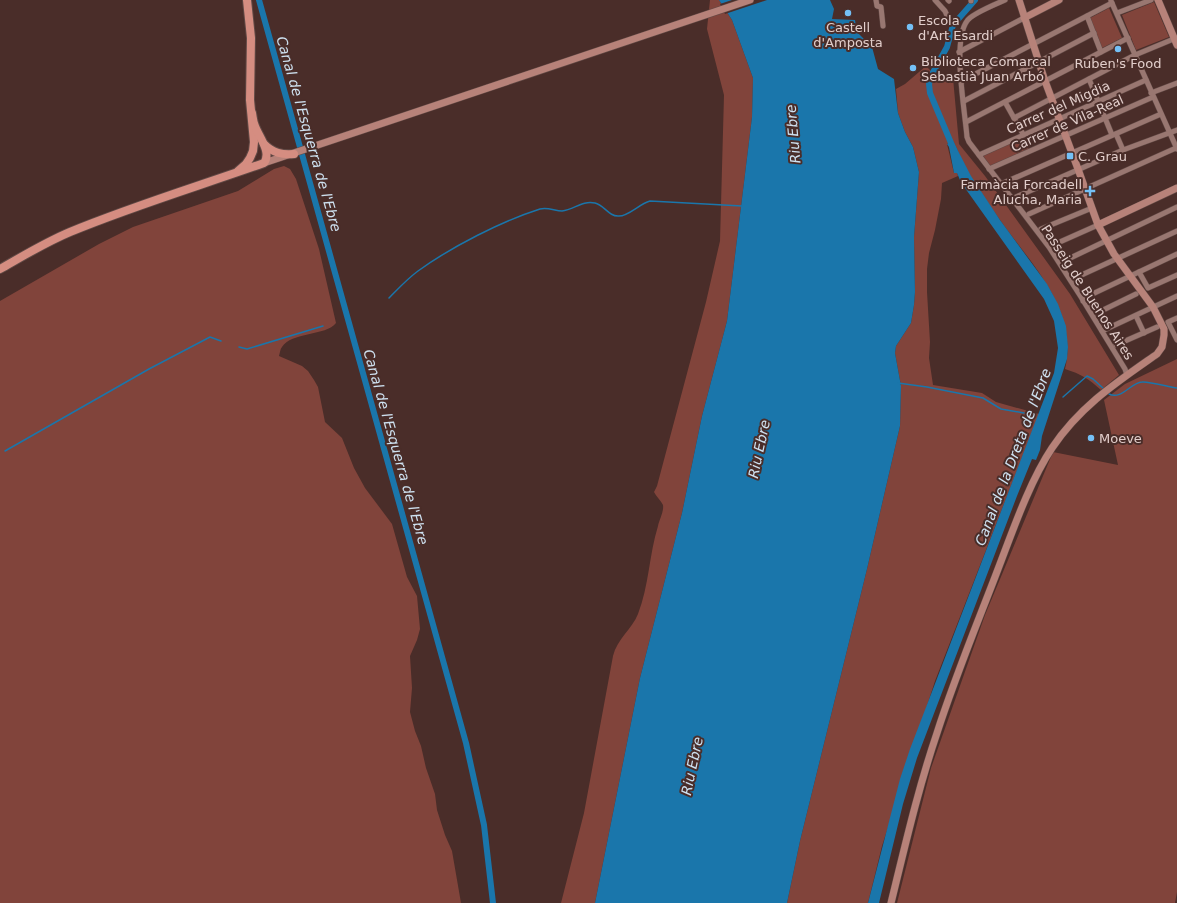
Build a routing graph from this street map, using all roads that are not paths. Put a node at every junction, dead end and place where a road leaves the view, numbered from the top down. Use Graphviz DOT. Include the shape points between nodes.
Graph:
graph roads {
  1 [pos="247,0"];
  2 [pos="750,0"];
  3 [pos="876,0"];
  4 [pos="935,0"];
  5 [pos="1005,0"];
  6 [pos="1019,0"];
  7 [pos="1059,0"];
  8 [pos="1151,0"];
  9 [pos="1158,0"];
  10 [pos="1112,2"];
  11 [pos="1117,13"];
  12 [pos="1087,16"];
  13 [pos="1024,18"];
  14 [pos="949,20"];
  15 [pos="883,26"];
  16 [pos="1094,33"];
  17 [pos="1128,38"];
  18 [pos="1176,40"];
  19 [pos="1032,44"];
  20 [pos="959,52"];
  21 [pos="1101,52"];
  22 [pos="1135,55"];
  23 [pos="1038,62"];
  24 [pos="1089,79"];
  25 [pos="1146,80"];
  26 [pos="962,81"];
  27 [pos="1045,81"];
  28 [pos="1177,83"];
  29 [pos="1152,95"];
  30 [pos="1052,99"];
  31 [pos="1098,100"];
  32 [pos="964,101"];
  33 [pos="1005,102"];
  34 [pos="252,114"];
  35 [pos="1161,114"];
  36 [pos="1014,118"];
  37 [pos="1059,118"];
  38 [pos="1105,118"];
  39 [pos="966,122"];
  40 [pos="1177,130"];
  41 [pos="1169,133"];
  42 [pos="1022,134"];
  43 [pos="1114,134"];
  44 [pos="1065,135"];
  45 [pos="264,146"];
  46 [pos="1177,149"];
  47 [pos="1123,150"];
  48 [pos="253,151"];
  49 [pos="295,153"];
  50 [pos="1072,153"];
  51 [pos="979,155"];
  52 [pos="263,164"];
  53 [pos="989,169"];
  54 [pos="1078,169"];
  55 [pos="232,174"];
  56 [pos="1001,184"];
  57 [pos="1177,188"];
  58 [pos="1086,189"];
  59 [pos="1016,197"];
  60 [pos="1092,208"];
  61 [pos="1177,208"];
  62 [pos="1028,214"];
  63 [pos="1098,225"];
  64 [pos="1041,229"];
  65 [pos="1177,231"];
  66 [pos="1107,241"];
  67 [pos="1053,245"];
  68 [pos="1177,254"];
  69 [pos="1118,258"];
  70 [pos="1064,261"];
  71 [pos="0,269"];
  72 [pos="1139,272"];
  73 [pos="1177,275"];
  74 [pos="1130,276"];
  75 [pos="1074,278"];
  76 [pos="1136,294"];
  77 [pos="1177,296"];
  78 [pos="1085,299"];
  79 [pos="1153,308"];
  80 [pos="1136,316"];
  81 [pos="1177,318"];
  82 [pos="1156,327"];
  83 [pos="1102,331"];
  84 [pos="1144,333"];
  85 [pos="1177,340"];
  86 [pos="1116,346"];
  87 [pos="1127,375"];
  88 [pos="891,903"];
  1 -- 34 [label="main road"];
  2 -- 49 [label="street"];
  3 -- 15 [label="street" via="877,6 882,7"];
  4 -- 14 [label="street"];
  5 -- 20 [label="street, Passeig de Buenos Aires" via="970,18 964,27"];
  6 -- 13 [label="street"];
  7 -- 13 [label="street"];
  8 -- 11 [label="street"];
  9 -- 18 [label="street"];
  10 -- 11 [label="street"];
  10 -- 12 [label="street"];
  11 -- 17 [label="street"];
  12 -- 16 [label="street"];
  12 -- 19 [label="street"];
  13 -- 19 [label="street"];
  13 -- 20 [label="street"];
  16 -- 21 [label="street"];
  16 -- 23 [label="street"];
  17 -- 21 [label="street"];
  17 -- 22 [label="street"];
  18 -- 22 [label="street"];
  19 -- 23 [label="street"];
  19 -- 26 [label="street"];
  20 -- 26 [label="street, Passeig de Buenos Aires"];
  21 -- 27 [label="street"];
  22 -- 24 [label="street"];
  22 -- 25 [label="street"];
  23 -- 27 [label="street"];
  23 -- 32 [label="street"];
  24 -- 30 [label="street"];
  24 -- 31 [label="street"];
  25 -- 29 [label="street"];
  25 -- 31 [label="street, Carrer del Migdia"];
  26 -- 32 [label="street, Passeig de Buenos Aires"];
  27 -- 30 [label="street"];
  27 -- 33 [label="street"];
  28 -- 29 [label="street, Carrer de Vila-Real"];
  29 -- 35 [label="street"];
  29 -- 38 [label="street, Carrer de Vila-Real"];
  30 -- 36 [label="street"];
  30 -- 37 [label="street"];
  31 -- 37 [label="street, Carrer del Migdia"];
  31 -- 38 [label="street"];
  32 -- 39 [label="street, Passeig de Buenos Aires"];
  33 -- 36 [label="street"];
  33 -- 39 [label="street"];
  34 -- 45 [label="main road"];
  34 -- 48 [label="main road"];
  35 -- 41 [label="street"];
  35 -- 43 [label="street"];
  36 -- 42 [label="street"];
  37 -- 42 [label="street, Carrer del Migdia"];
  37 -- 44 [label="street"];
  38 -- 43 [label="street"];
  38 -- 44 [label="street, Carrer de Vila-Real"];
  39 -- 51 [label="street, Passeig de Buenos Aires" via="969,142"];
  40 -- 41 [label="street"];
  41 -- 46 [label="street"];
  41 -- 47 [label="street"];
  42 -- 51 [label="street, Carrer del Migdia"];
  43 -- 47 [label="street"];
  43 -- 50 [label="street"];
  44 -- 50 [label="street"];
  44 -- 53 [label="street, Carrer de Vila-Real"];
  45 -- 48 [label="main road"];
  45 -- 49 [label="main road" via="282,154"];
  45 -- 52 [label="main road" via="266,159"];
  46 -- 58 [label="street"];
  47 -- 54 [label="street"];
  48 -- 52 [label="main road"];
  48 -- 55 [label="main road" via="246,164"];
  49 -- 52 [label="street"];
  50 -- 54 [label="street"];
  50 -- 56 [label="street"];
  51 -- 53 [label="street, Passeig de Buenos Aires"];
  52 -- 55 [label="main road"];
  53 -- 56 [label="street, Passeig de Buenos Aires"];
  54 -- 58 [label="street"];
  54 -- 59 [label="street"];
  55 -- 71 [label="main road" via="70,232"];
  56 -- 78 [label="street, Passeig de Buenos Aires"];
  57 -- 63 [label="street"];
  58 -- 60 [label="street"];
  58 -- 62 [label="street"];
  60 -- 63 [label="street"];
  60 -- 64 [label="street"];
  61 -- 66 [label="street"];
  63 -- 66 [label="street"];
  63 -- 67 [label="street"];
  65 -- 69 [label="street"];
  66 -- 69 [label="street"];
  66 -- 70 [label="street"];
  68 -- 72 [label="street"];
  69 -- 74 [label="street"];
  69 -- 75 [label="street"];
  72 -- 73 [label="street" via="1148,288"];
  72 -- 74 [label="street"];
  74 -- 78 [label="street"];
  74 -- 79 [label="street"];
  76 -- 78 [label="street" via="1097,313"];
  77 -- 79 [label="street"];
  78 -- 83 [label="street, Passeig de Buenos Aires"];
  79 -- 80 [label="street"];
  79 -- 87 [label="street" via="1164,329 1162,347 1157,354"];
  80 -- 83 [label="street"];
  80 -- 84 [label="street"];
  81 -- 85 [label="street" via="1168,322"];
  82 -- 84 [label="street"];
  83 -- 87 [label="street, Passeig de Buenos Aires"];
  84 -- 86 [label="street"];
  87 -- 88 [label="street" via="1090,403 1072,421 1052,448 1034,482 970,641 936,734"];
}
